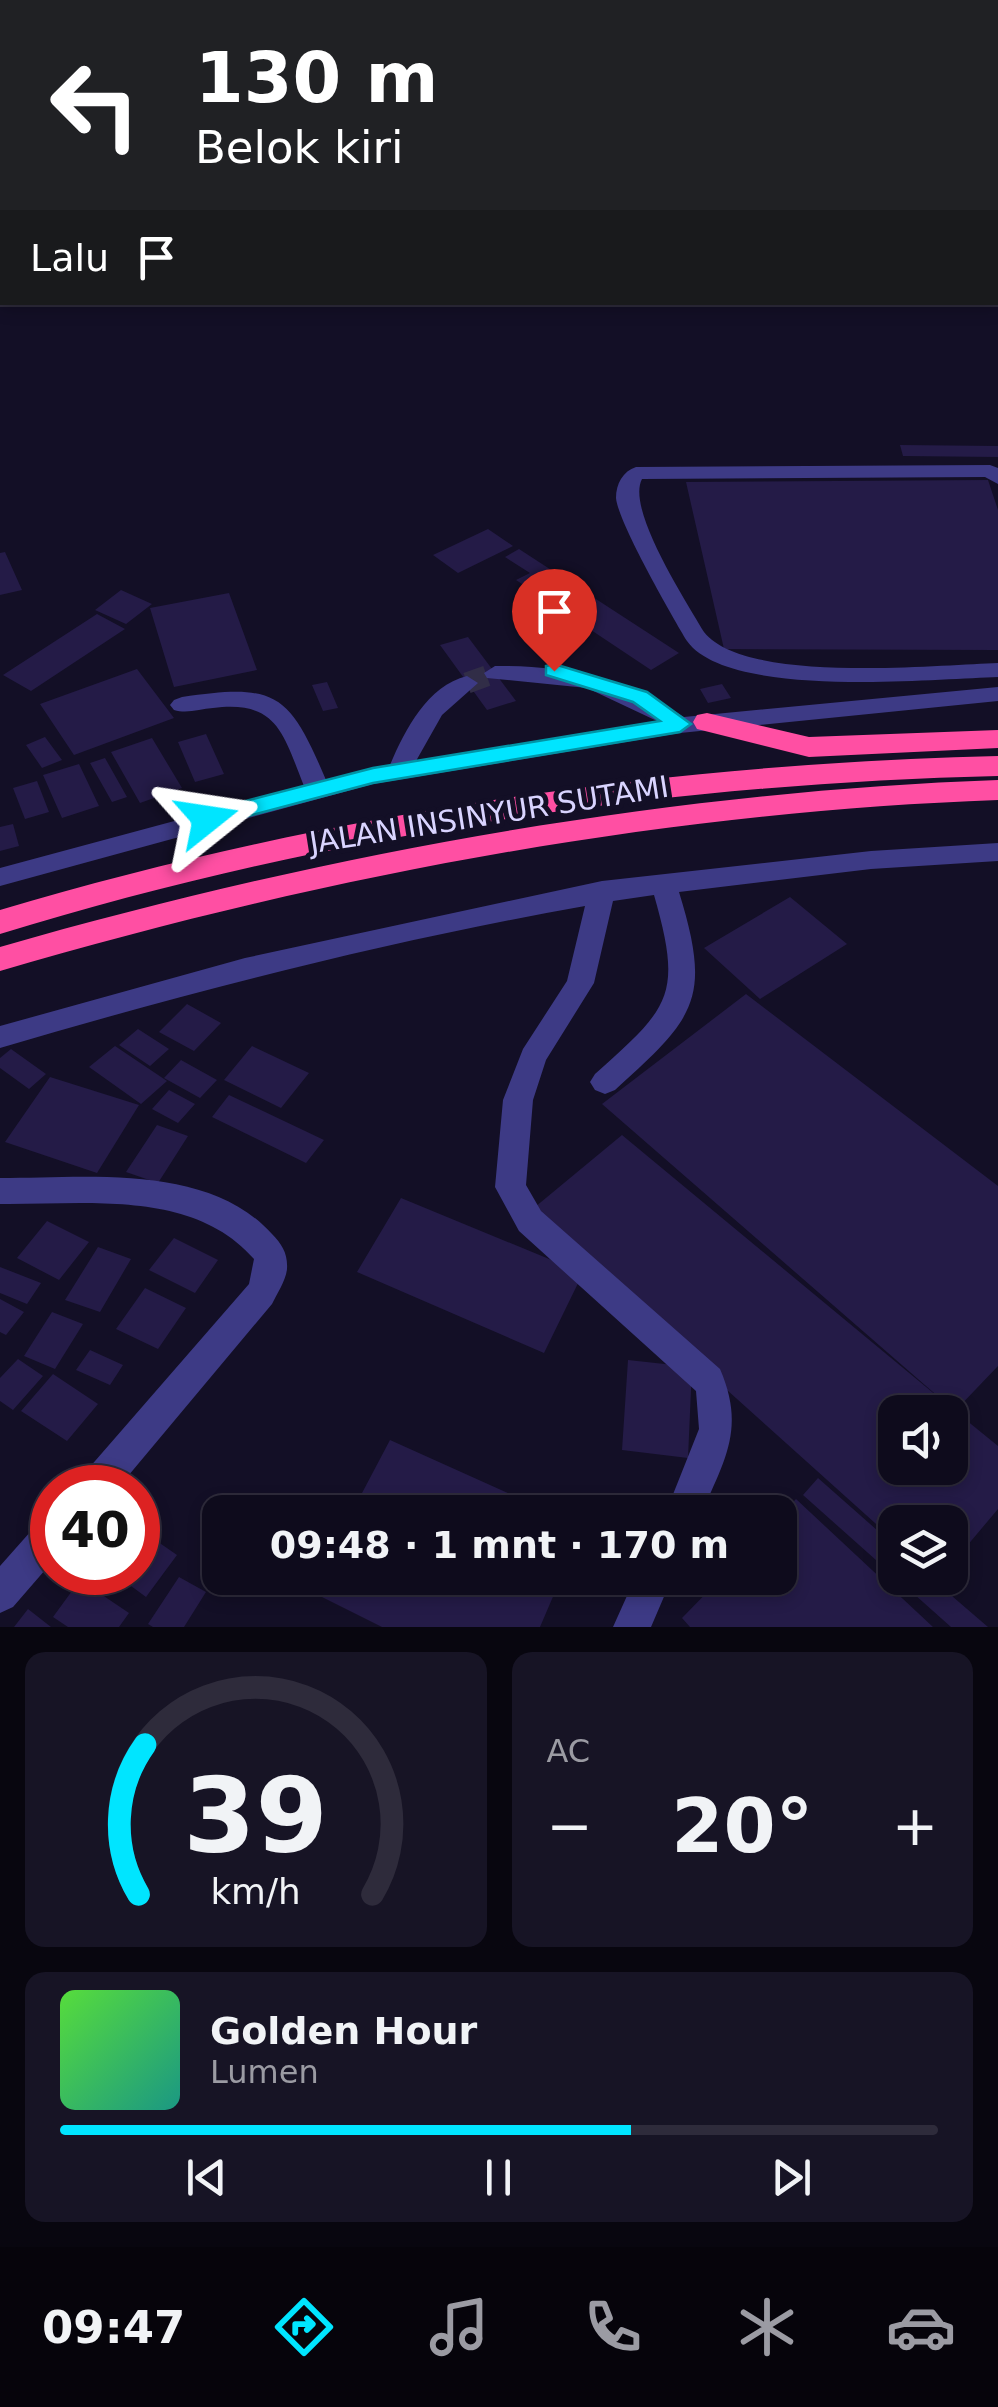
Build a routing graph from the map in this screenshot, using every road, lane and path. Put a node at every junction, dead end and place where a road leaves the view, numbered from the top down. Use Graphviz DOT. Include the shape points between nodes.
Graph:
graph roads {
  1 [pos="998,478"];
  2 [pos="998,670"];
  3 [pos="495,673"];
  4 [pos="799,673"];
  5 [pos="467,684"];
  6 [pos="998,694"];
  7 [pos="182,705"];
  8 [pos="802,710"];
  9 [pos="694,723"];
  10 [pos="998,740"];
  11 [pos="998,766"];
  12 [pos="400,771"];
  13 [pos="317,788"];
  14 [pos="998,790"];
  15 [pos="998,852"];
  16 [pos="0,877"];
  17 [pos="663,882"];
  18 [pos="602,890"];
  19 [pos="0,922"];
  20 [pos="0,959"];
  21 [pos="0,1037"];
  22 [pos="605,1082"];
  23 [pos="0,1191"];
  24 [pos="116,1465"];
  25 [pos="691,1495"];
  26 [pos="30,1561"];
  27 [pos="0,1594"];
  28 [pos="646,1595"];
  29 [pos="632,1627"];
  1 -- 4 [label="street" via="990,470 688,472 636,473 627,481 633,521 704,648 741,666"];
  2 -- 4 [label="street"];
  3 -- 9 [label="street" via="554,671 584,678"];
  4 -- 8 [label="street"];
  5 -- 12 [label="street" via="430,712"];
  6 -- 8 [label="street"];
  7 -- 13 [label="street" via="242,695 273,705 286,714"];
  8 -- 9 [label="street"];
  9 -- 10 [label="highway" via="810,747"];
  9 -- 12 [label="street"];
  11 -- 19 [label="highway, JALAN INSINYUR SUTAMI" via="714,783 521,808 300,846"];
  12 -- 13 [label="street"];
  13 -- 16 [label="street"];
  14 -- 20 [label="highway, JALAN INSINYUR SUTAMI" via="716,813 511,842 281,885"];
  15 -- 17 [label="street"];
  17 -- 18 [label="street"];
  17 -- 22 [label="street" via="684,945 681,1002 665,1028"];
  18 -- 21 [label="street" via="312,948"];
  18 -- 25 [label="street" via="580,983 524,1077 510,1187 530,1220 708,1380 718,1427"];
  23 -- 24 [label="street" via="154,1196 212,1208 232,1216 270,1254 261,1294"];
  26 -- 27 [label="street"];
  28 -- 29 [label="street"];
}
